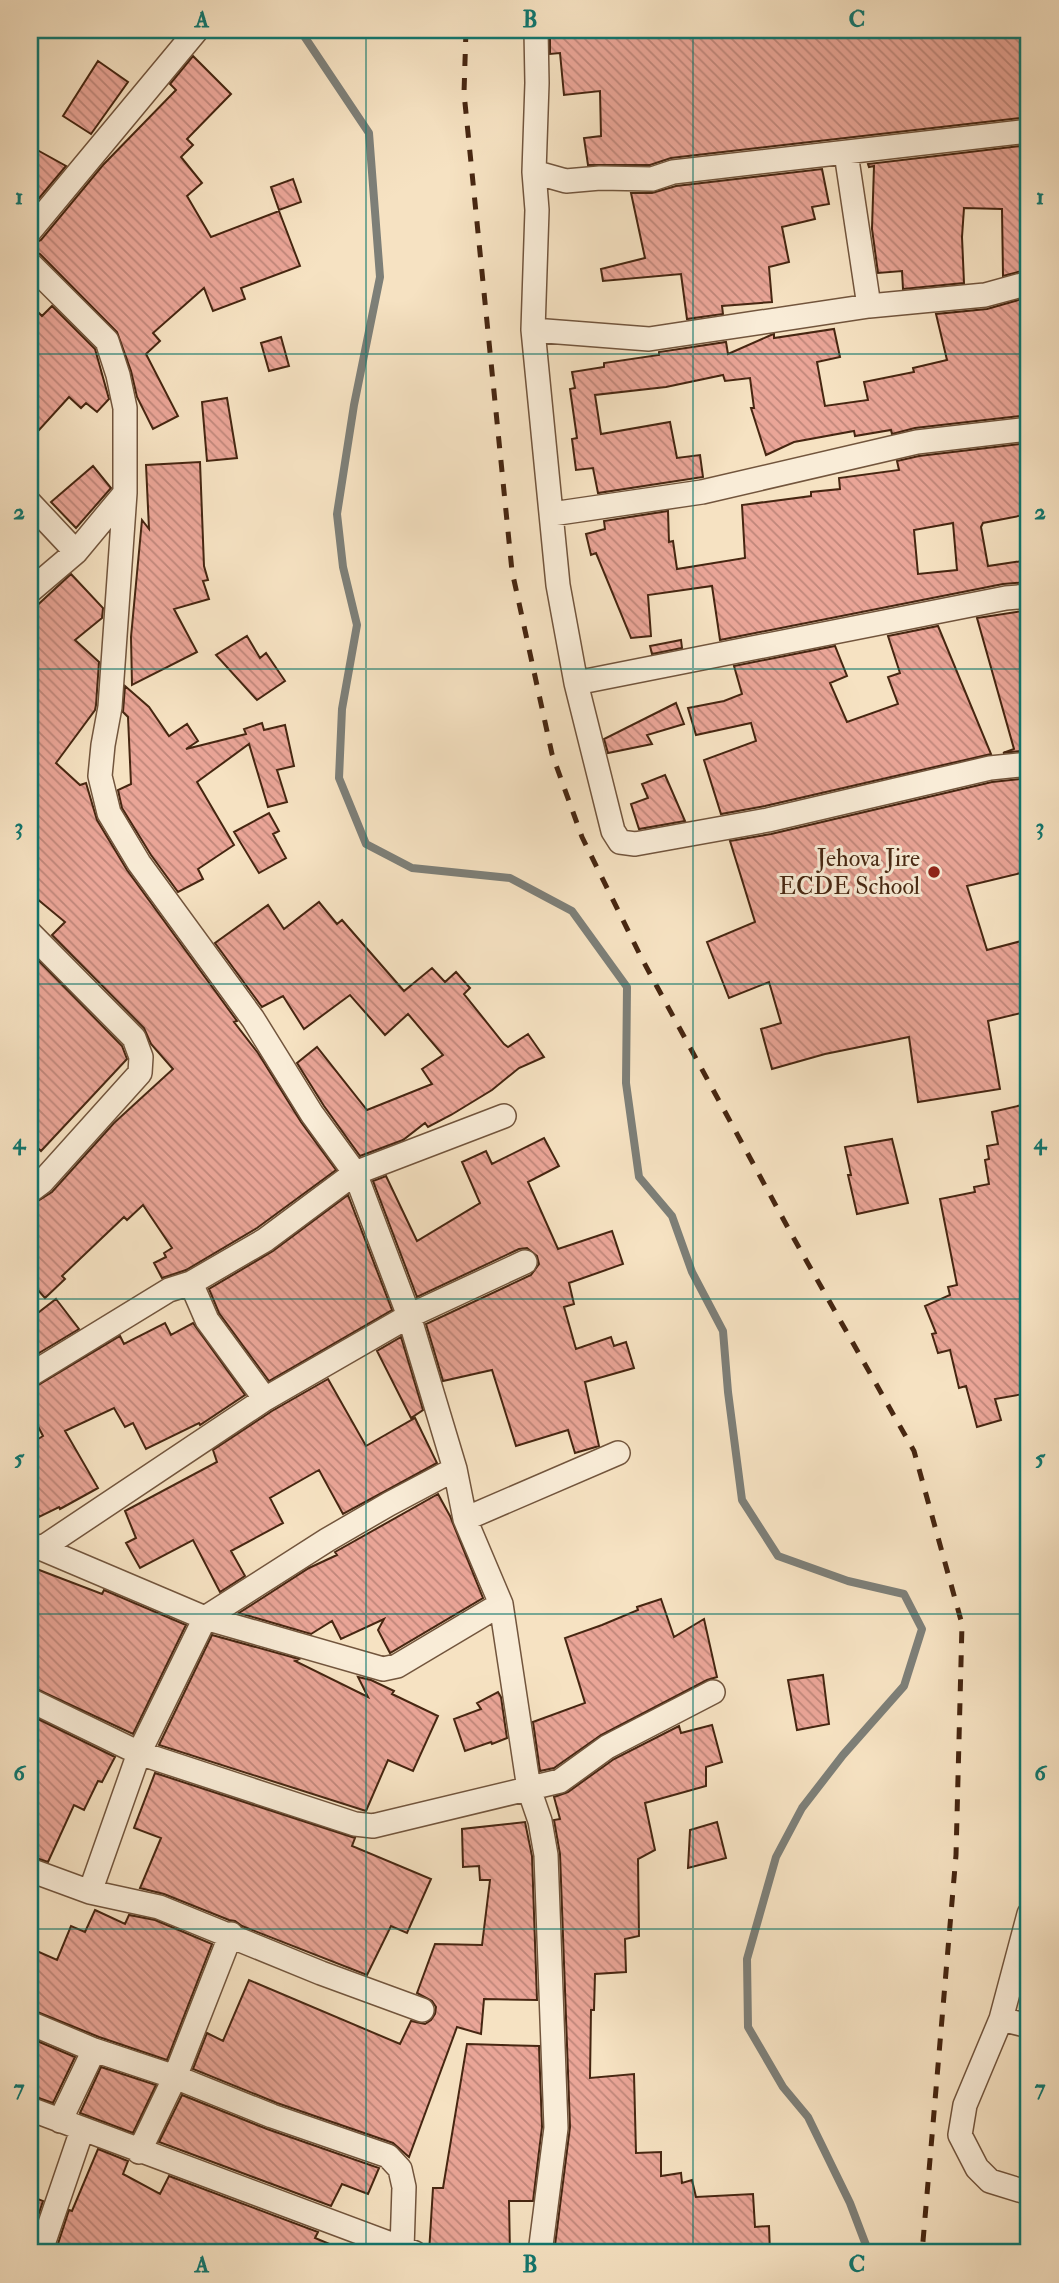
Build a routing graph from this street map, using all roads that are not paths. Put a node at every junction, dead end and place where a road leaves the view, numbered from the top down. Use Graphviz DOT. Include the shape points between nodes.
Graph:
graph roads {
  1 [pos="197,30"];
  2 [pos="536,30"];
  3 [pos="1029,131"];
  4 [pos="846,153"];
  5 [pos="534,172"];
  6 [pos="30,231"];
  7 [pos="30,264"];
  8 [pos="1029,283"];
  9 [pos="869,306"];
  10 [pos="533,331"];
  11 [pos="1029,429"];
  12 [pos="125,493"];
  13 [pos="30,503"];
  14 [pos="552,514"];
  15 [pos="76,552"];
  16 [pos="30,591"];
  17 [pos="1029,596"];
  18 [pos="576,683"];
  19 [pos="1029,764"];
  20 [pos="30,933"];
  21 [pos="504,1116"];
  22 [pos="355,1173"];
  23 [pos="34,1180"];
  24 [pos="525,1262"];
  25 [pos="191,1283"];
  26 [pos="409,1316"];
  27 [pos="30,1375"];
  28 [pos="265,1399"];
  29 [pos="618,1454"];
  30 [pos="456,1469"];
  31 [pos="465,1519"];
  32 [pos="36,1546"];
  33 [pos="501,1604"];
  34 [pos="205,1618"];
  35 [pos="713,1692"];
  36 [pos="30,1700"];
  37 [pos="139,1753"];
  38 [pos="528,1789"];
  39 [pos="30,1870"];
  40 [pos="90,1892"];
  41 [pos="1029,1914"];
  42 [pos="231,1934"];
  43 [pos="422,2010"];
  44 [pos="1001,2019"];
  45 [pos="30,2023"];
  46 [pos="1029,2026"];
  47 [pos="94,2050"];
  48 [pos="175,2077"];
  49 [pos="30,2109"];
  50 [pos="60,2121"];
  51 [pos="82,2130"];
  52 [pos="139,2151"];
  53 [pos="1029,2193"];
  54 [pos="409,2251"];
  55 [pos="40,2253"];
  56 [pos="540,2253"];
  1 -- 6 [label="street"];
  2 -- 5 [label="street"];
  3 -- 4 [label="street"];
  4 -- 5 [label="street" via="673,172 652,179 566,181"];
  4 -- 9 [label="street"];
  5 -- 10 [label="street"];
  7 -- 12 [label="street" via="107,341 125,408"];
  8 -- 9 [label="street" via="985,295"];
  9 -- 10 [label="street" via="649,340"];
  10 -- 14 [label="street"];
  11 -- 14 [label="street" via="917,442 702,492"];
  12 -- 15 [label="street"];
  12 -- 22 [label="street" via="110,707 100,776 109,813"];
  13 -- 15 [label="street"];
  14 -- 18 [label="street" via="558,584"];
  15 -- 16 [label="street"];
  17 -- 18 [label="street"];
  18 -- 19 [label="street" via="613,831 620,842 635,844 768,820 990,768"];
  20 -- 23 [label="street" via="134,1038 141,1057 140,1073"];
  21 -- 22 [label="street"];
  22 -- 25 [label="street" via="265,1240"];
  22 -- 26 [label="street"];
  24 -- 26 [label="street"];
  25 -- 27 [label="street" via="169,1290"];
  25 -- 28 [label="street" via="207,1320"];
  26 -- 28 [label="street"];
  26 -- 30 [label="street"];
  28 -- 32 [label="street"];
  29 -- 31 [label="street"];
  30 -- 31 [label="street"];
  30 -- 34 [label="street" via="379,1510"];
  31 -- 33 [label="street"];
  32 -- 34 [label="street"];
  33 -- 34 [label="street" via="391,1669"];
  33 -- 38 [label="street"];
  34 -- 37 [label="street"];
  35 -- 38 [label="street" via="607,1747 560,1781"];
  36 -- 37 [label="street"];
  37 -- 38 [label="street" via="373,1826"];
  37 -- 40 [label="street"];
  38 -- 56 [label="street" via="546,1855 556,2128"];
  39 -- 40 [label="street"];
  40 -- 42 [label="street" via="159,1907"];
  41 -- 44 [label="street"];
  42 -- 43 [label="street"];
  42 -- 48 [label="street"];
  44 -- 46 [label="street"];
  44 -- 53 [label="street" via="965,2105 960,2135 977,2168 990,2181"];
  45 -- 47 [label="street"];
  47 -- 48 [label="street"];
  47 -- 50 [label="street"];
  48 -- 52 [label="street"];
  48 -- 54 [label="street" via="388,2156 400,2169 404,2187"];
  49 -- 50 [label="street"];
  50 -- 51 [label="street"];
  51 -- 52 [label="street"];
  51 -- 55 [label="street"];
  52 -- 54 [label="street"];
}
